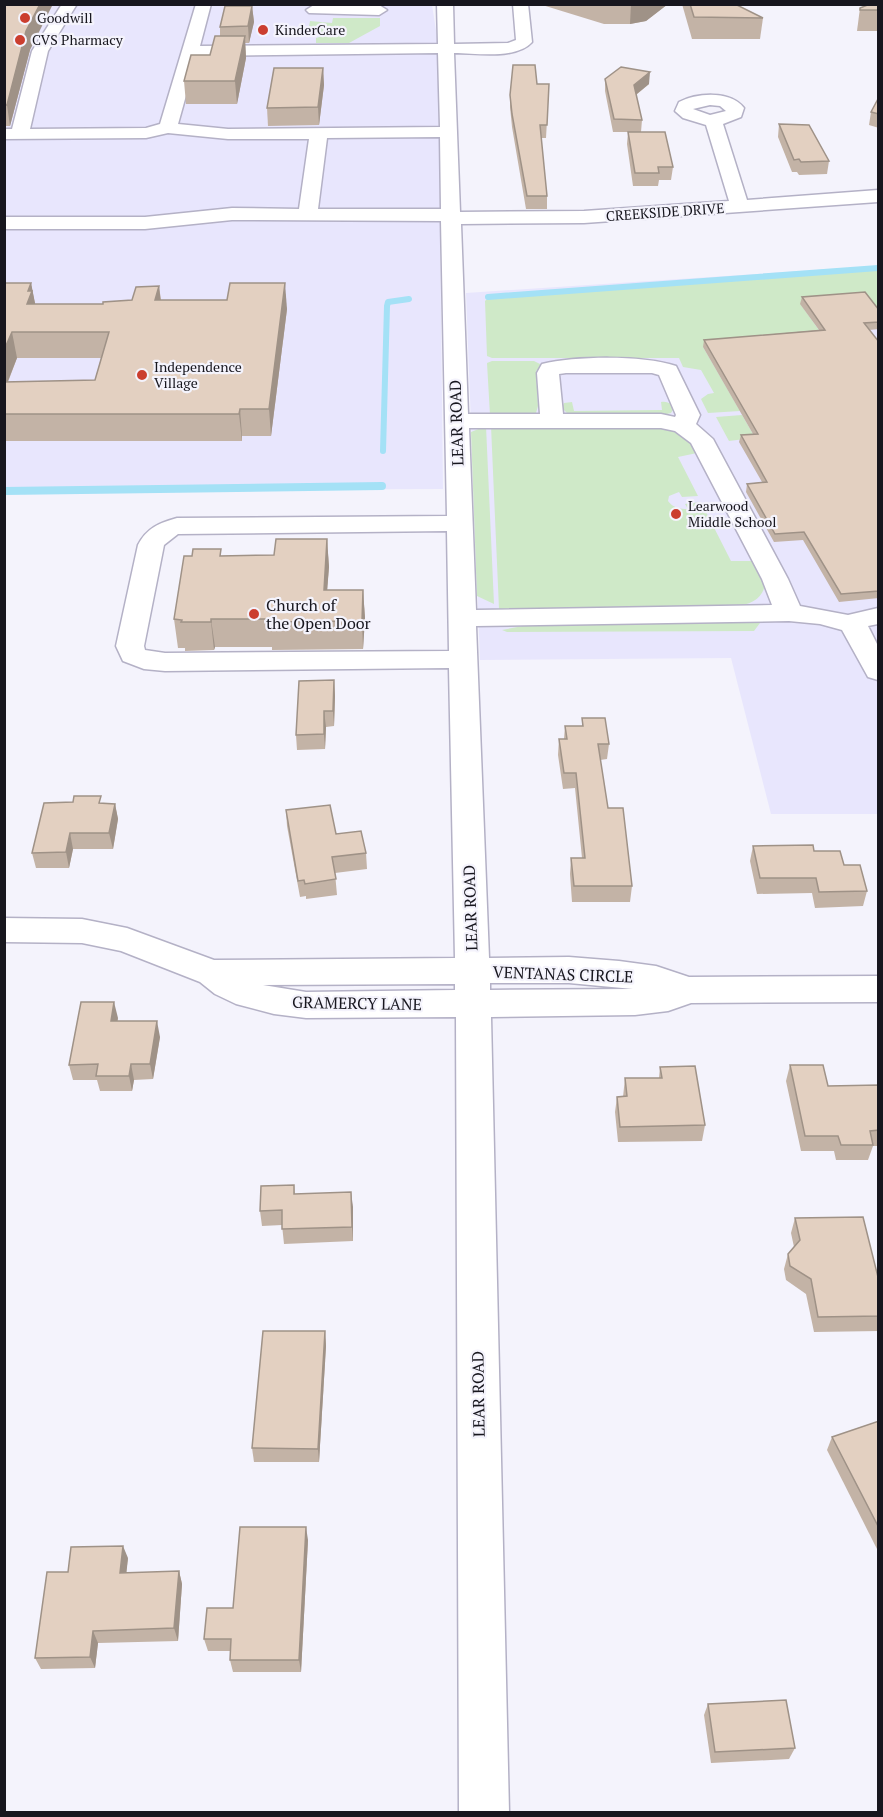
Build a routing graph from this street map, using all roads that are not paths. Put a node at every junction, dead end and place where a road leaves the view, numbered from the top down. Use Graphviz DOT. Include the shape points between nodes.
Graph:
graph roads {
  1 [pos="70,4"];
  2 [pos="204,4"];
  3 [pos="445,4"];
  4 [pos="520,4"];
  5 [pos="314,10"];
  6 [pos="379,10"];
  7 [pos="446,49"];
  8 [pos="190,51"];
  9 [pos="713,119"];
  10 [pos="168,128"];
  11 [pos="448,132"];
  12 [pos="319,133"];
  13 [pos="12,134"];
  14 [pos="879,196"];
  15 [pos="740,207"];
  16 [pos="308,215"];
  17 [pos="451,216"];
  18 [pos="4,223"];
  19 [pos="456,421"];
  20 [pos="552,421"];
  21 [pos="683,426"];
  22 [pos="459,523"];
  23 [pos="789,614"];
  24 [pos="879,616"];
  25 [pos="462,618"];
  26 [pos="853,624"];
  27 [pos="464,659"];
  28 [pos="879,671"];
  29 [pos="4,930"];
  30 [pos="472,987"];
  31 [pos="879,989"];
  32 [pos="484,1812"];
  1 -- 13 [label="street" via="40,51"];
  2 -- 8 [label="street"];
  3 -- 7 [label="street, LEAR ROAD"];
  4 -- 7 [label="street" via="522,44 510,48"];
  5 -- 6 [label="street"];
  7 -- 8 [label="street"];
  7 -- 11 [label="street, LEAR ROAD"];
  8 -- 10 [label="street"];
  9 -- 15 [label="street"];
  10 -- 12 [label="street" via="228,134"];
  10 -- 13 [label="street" via="146,133"];
  11 -- 12 [label="street"];
  11 -- 17 [label="street, LEAR ROAD"];
  12 -- 16 [label="street"];
  14 -- 15 [label="street, CREEKSIDE DRIVE"];
  15 -- 17 [label="street, CREEKSIDE DRIVE" via="584,217"];
  16 -- 17 [label="street, CREEKSIDE DRIVE"];
  16 -- 18 [label="street, CREEKSIDE DRIVE" via="232,214 145,223"];
  17 -- 19 [label="street, LEAR ROAD"];
  19 -- 20 [label="street"];
  19 -- 22 [label="street, LEAR ROAD"];
  20 -- 21 [label="street" via="661,421"];
  20 -- 21 [label="street" via="550,369 654,366 668,371 688,415"];
  21 -- 23 [label="street" via="701,439 775,579"];
  22 -- 25 [label="street, LEAR ROAD"];
  22 -- 27 [label="street" via="177,526 163,530 151,545 130,646 133,655 165,662"];
  23 -- 25 [label="street"];
  23 -- 26 [label="street"];
  24 -- 26 [label="street"];
  25 -- 27 [label="street, LEAR ROAD"];
  26 -- 28 [label="street"];
  27 -- 30 [label="street, LEAR ROAD"];
  29 -- 30 [label="street, GRAMERCY LANE" via="82,932 127,940 212,973 248,995 306,1005"];
  30 -- 31 [label="street, VENTANAS CIRCLE" via="635,1002 668,998 688,990"];
  30 -- 32 [label="street, LEAR ROAD"];
}
